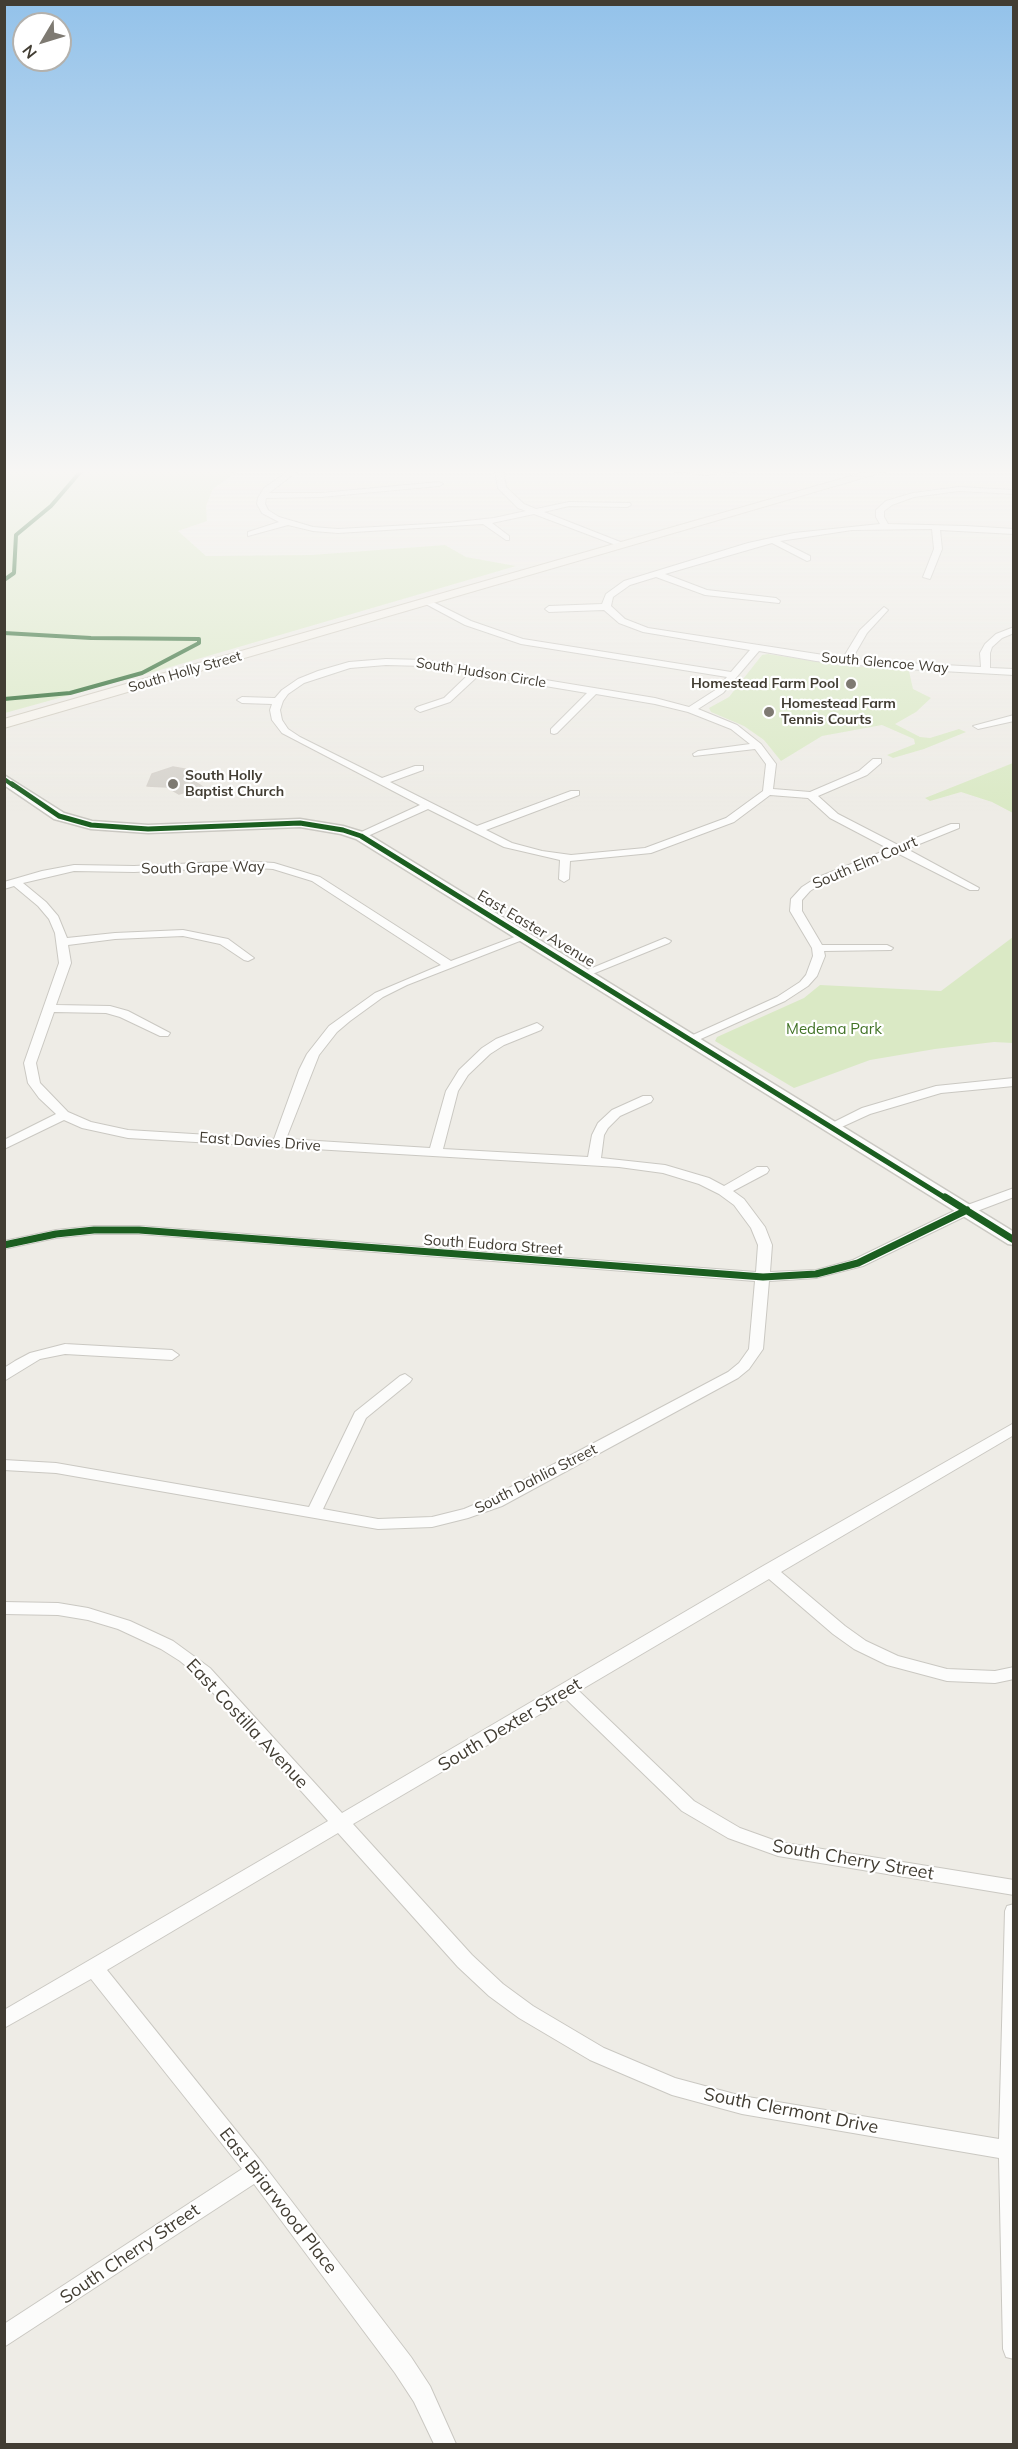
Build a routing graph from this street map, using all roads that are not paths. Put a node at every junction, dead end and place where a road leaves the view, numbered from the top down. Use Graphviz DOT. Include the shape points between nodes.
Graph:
graph roads {
  1 [pos="489,584"];
  2 [pos="625,584"];
  3 [pos="680,584"];
  4 [pos="431,601"];
  5 [pos="776,601"];
  6 [pos="606,607"];
  7 [pos="549,609"];
  8 [pos="884,610"];
  9 [pos="1014,630"];
  10 [pos="757,648"];
  11 [pos="846,662"];
  12 [pos="986,670"];
  13 [pos="477,672"];
  14 [pos="1014,672"];
  15 [pos="733,675"];
  16 [pos="594,691"];
  17 [pos="242,700"];
  18 [pos="278,701"];
  19 [pos="420,709"];
  20 [pos="691,710"];
  21 [pos="1014,718"];
  22 [pos="4,724"];
  23 [pos="978,726"];
  24 [pos="554,731"];
  25 [pos="758,746"];
  26 [pos="698,754"];
  27 [pos="877,761"];
  28 [pos="419,768"];
  29 [pos="4,779"];
  30 [pos="381,782"];
  31 [pos="768,792"];
  32 [pos="575,793"];
  33 [pos="812,795"];
  34 [pos="427,805"];
  35 [pos="955,826"];
  36 [pos="475,830"];
  37 [pos="361,836"];
  38 [pos="898,848"];
  39 [pos="565,857"];
  40 [pos="564,879"];
  41 [pos="10,884"];
  42 [pos="974,888"];
  43 [pos="524,937"];
  44 [pos="665,941"];
  45 [pos="63,942"];
  46 [pos="818,948"];
  47 [pos="887,948"];
  48 [pos="248,958"];
  49 [pos="449,965"];
  50 [pos="586,973"];
  51 [pos="49,1008"];
  52 [pos="537,1027"];
  53 [pos="164,1033"];
  54 [pos="690,1038"];
  55 [pos="1014,1082"];
  56 [pos="647,1099"];
  57 [pos="63,1115"];
  58 [pos="830,1127"];
  59 [pos="278,1144"];
  60 [pos="4,1145"];
  61 [pos="435,1153"];
  62 [pos="594,1163"];
  63 [pos="762,1170"];
  64 [pos="724,1191"];
  65 [pos="1014,1192"];
  66 [pos="967,1210"];
  67 [pos="1014,1240"];
  68 [pos="4,1245"];
  69 [pos="763,1277"];
  70 [pos="171,1355"];
  71 [pos="4,1376"];
  72 [pos="405,1379"];
  73 [pos="1014,1428"];
  74 [pos="4,1465"];
  75 [pos="313,1514"];
  76 [pos="768,1570"];
  77 [pos="4,1608"];
  78 [pos="1014,1673"];
  79 [pos="568,1691"];
  80 [pos="340,1825"];
  81 [pos="1014,1888"];
  82 [pos="1014,1911"];
  83 [pos="94,1968"];
  84 [pos="4,2020"];
  85 [pos="1011,2150"];
  86 [pos="256,2171"];
  87 [pos="4,2337"];
  88 [pos="1014,2349"];
  89 [pos="445,2445"];
  1 -- 4 [label="main road, South Holly Street"];
  2 -- 6 [label="street" via="613,591"];
  3 -- 5 [label="street" via="716,594"];
  4 -- 15 [label="street" via="463,621 521,641"];
  4 -- 22 [label="main road, South Holly Street"];
  6 -- 7 [label="street"];
  6 -- 10 [label="street, South Glencoe Way" via="622,621 646,630"];
  8 -- 11 [label="street" via="863,632"];
  9 -- 12 [label="street" via="988,646"];
  10 -- 11 [label="street, South Glencoe Way"];
  10 -- 15 [label="street"];
  11 -- 12 [label="street, South Glencoe Way"];
  12 -- 14 [label="street, South Glencoe Way"];
  13 -- 16 [label="street, South Hudson Circle"];
  13 -- 18 [label="street, South Hudson Circle" via="411,662 349,666 301,681"];
  13 -- 19 [label="street" via="447,700"];
  15 -- 20 [label="street" via="714,696"];
  16 -- 20 [label="street, South Hudson Circle"];
  16 -- 24 [label="street"];
  17 -- 18 [label="street"];
  18 -- 30 [label="street" via="277,720 285,731"];
  20 -- 25 [label="street, South Hudson Circle" via="734,727"];
  21 -- 23 [label="street"];
  25 -- 26 [label="street"];
  25 -- 31 [label="street" via="771,764"];
  27 -- 33 [label="street" via="863,773"];
  28 -- 30 [label="street"];
  29 -- 37 [label="street, East Easter Avenue" via="50,811 91,825 148,829 290,823"];
  30 -- 34 [label="street"];
  31 -- 33 [label="street"];
  31 -- 39 [label="street" via="730,820 655,848 617,855"];
  32 -- 36 [label="street"];
  33 -- 38 [label="street" via="834,816"];
  34 -- 36 [label="street"];
  34 -- 37 [label="street"];
  35 -- 38 [label="street, South Elm Court"];
  36 -- 39 [label="street" via="518,848"];
  37 -- 43 [label="street, East Easter Avenue"];
  38 -- 42 [label="street"];
  38 -- 46 [label="street, South Elm Court" via="820,880 801,894 796,911"];
  39 -- 40 [label="street"];
  41 -- 45 [label="street, East Davies Drive" via="42,904 54,918"];
  41 -- 49 [label="street, South Grape Way" via="74,868 242,864 288,869 316,879"];
  43 -- 49 [label="street"];
  43 -- 50 [label="street, East Easter Avenue"];
  44 -- 50 [label="street"];
  45 -- 48 [label="street" via="183,933 224,941"];
  45 -- 51 [label="street, East Davies Drive" via="64,963"];
  46 -- 47 [label="street"];
  46 -- 54 [label="street" via="815,971 794,992"];
  49 -- 59 [label="street" via="379,995 333,1029 305,1070"];
  50 -- 54 [label="street, East Easter Avenue"];
  51 -- 53 [label="street" via="106,1010"];
  51 -- 57 [label="street, East Davies Drive" via="30,1063 34,1083"];
  52 -- 61 [label="street" via="500,1042 463,1072 452,1091"];
  54 -- 58 [label="street, East Easter Avenue"];
  55 -- 58 [label="street" via="940,1089 866,1111"];
  56 -- 62 [label="street" via="616,1113 603,1126"];
  57 -- 59 [label="street, East Davies Drive" via="128,1134"];
  57 -- 60 [label="street"];
  58 -- 66 [label="street, East Easter Avenue"];
  59 -- 61 [label="street, East Davies Drive"];
  61 -- 62 [label="street, East Davies Drive"];
  62 -- 64 [label="street, East Davies Drive" via="665,1168"];
  63 -- 64 [label="street"];
  64 -- 69 [label="street, East Davies Drive" via="739,1202 758,1227 765,1245"];
  65 -- 66 [label="street, South Eudora Street"];
  66 -- 67 [label="street, East Easter Avenue"];
  66 -- 69 [label="street, South Eudora Street" via="858,1263 816,1274"];
  68 -- 69 [label="street, South Eudora Street" via="56,1234 139,1230"];
  69 -- 75 [label="street, South Dahlia Street" via="758,1340 744,1366 496,1502 441,1520 402,1524"];
  70 -- 71 [label="street" via="65,1348 35,1356"];
  72 -- 75 [label="street" via="360,1415"];
  73 -- 76 [label="street, South Dexter Street"];
  74 -- 75 [label="street, South Dahlia Street" via="56,1468"];
  76 -- 78 [label="street" via="839,1630 886,1658 947,1675 986,1677"];
  76 -- 79 [label="street, South Dexter Street"];
  77 -- 80 [label="street, East Costilla Avenue" via="88,1614 167,1645 204,1672"];
  79 -- 80 [label="street, South Dexter Street"];
  79 -- 81 [label="street, South Cherry Street" via="688,1806 734,1833 778,1849"];
  80 -- 83 [label="street, South Dexter Street"];
  80 -- 85 [label="street, South Clermont Drive" via="496,1990 597,2054 672,2086 742,2105"];
  82 -- 85 [label="street"];
  83 -- 84 [label="street, South Dexter Street"];
  83 -- 86 [label="street, East Briarwood Place"];
  85 -- 88 [label="street"];
  86 -- 87 [label="street, South Cherry Street"];
  86 -- 89 [label="street, East Briarwood Place" via="403,2365 422,2394"];
}
